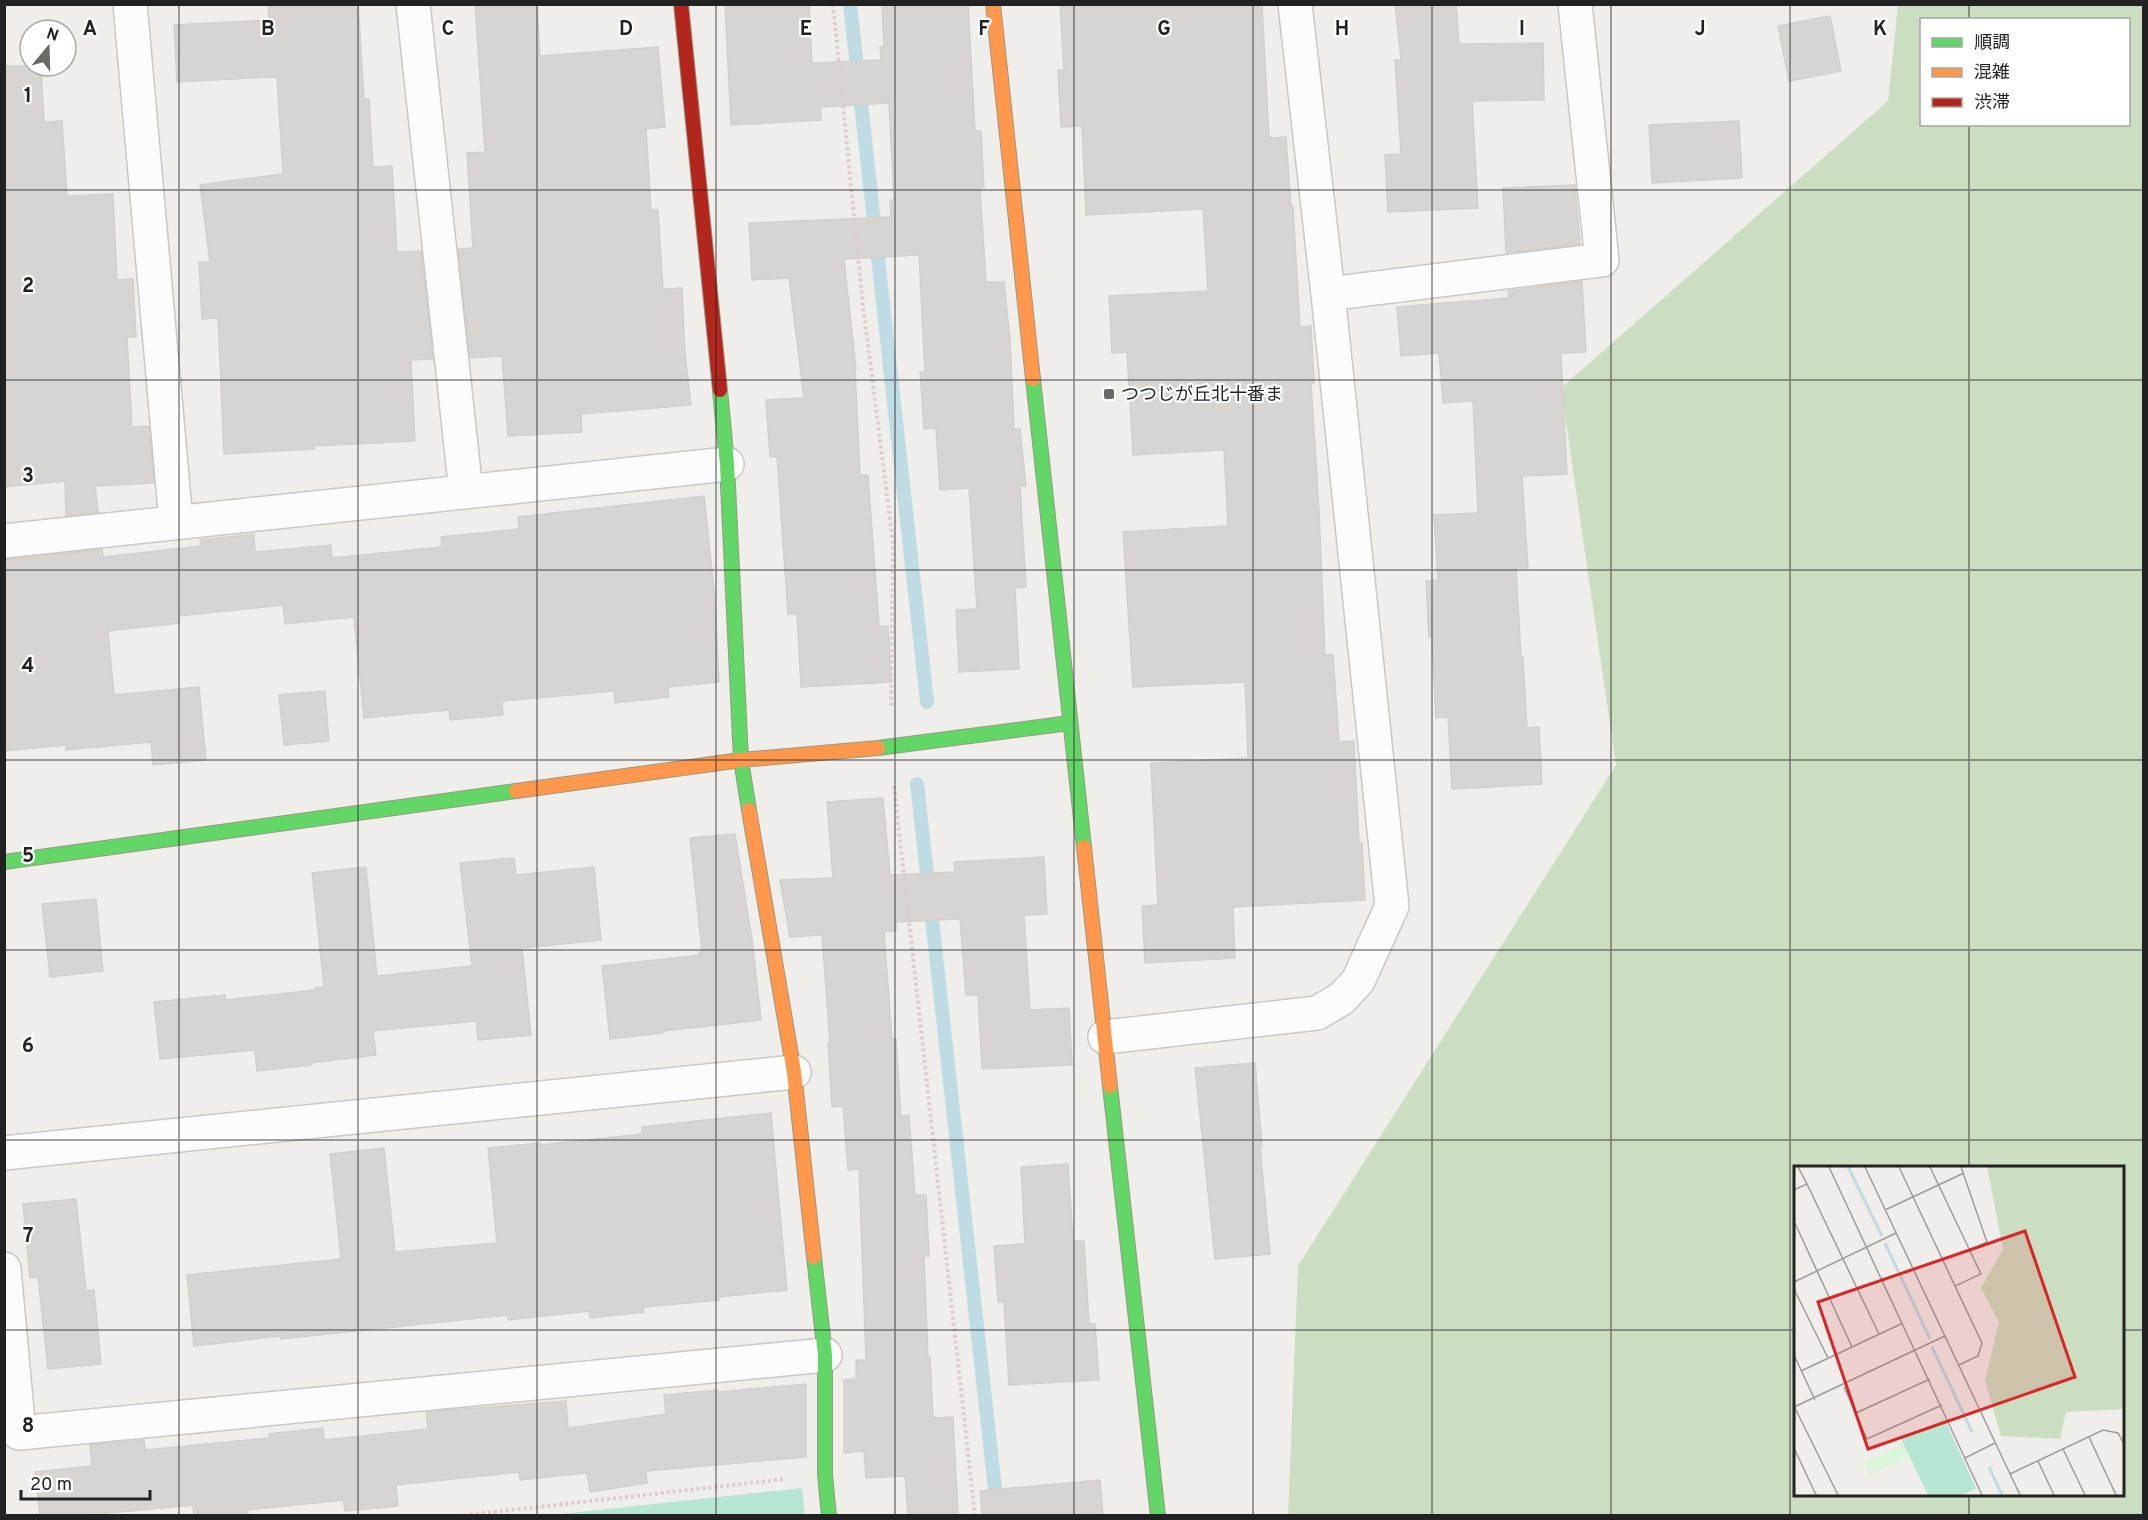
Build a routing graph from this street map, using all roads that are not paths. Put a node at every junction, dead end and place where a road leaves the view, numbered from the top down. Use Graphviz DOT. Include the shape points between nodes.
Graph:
graph roads {
  1 [pos="129,4"];
  2 [pos="413,4"];
  3 [pos="681,4"];
  4 [pos="993,4"];
  5 [pos="1295,4"];
  6 [pos="1578,5"];
  7 [pos="1328,294"];
  8 [pos="727,464"];
  9 [pos="466,492"];
  10 [pos="176,522"];
  11 [pos="4,541"];
  12 [pos="1070,723"];
  13 [pos="741,760"];
  14 [pos="4,862"];
  15 [pos="1105,1037"];
  16 [pos="794,1072"];
  17 [pos="4,1153"];
  18 [pos="4,1269"];
  19 [pos="825,1355"];
  20 [pos="829,1515"];
  21 [pos="1158,1515"];
  1 -- 10 [label="street"];
  2 -- 9 [label="street"];
  3 -- 8 [label="street"];
  4 -- 12 [label="street"];
  5 -- 7 [label="street"];
  6 -- 7 [label="street" via="1602,260"];
  7 -- 15 [label="street" via="1392,906 1358,981 1341,999 1317,1013"];
  8 -- 9 [label="street"];
  8 -- 13 [label="street"];
  9 -- 10 [label="street"];
  10 -- 11 [label="street"];
  12 -- 13 [label="street" via="890,747"];
  12 -- 15 [label="street"];
  13 -- 14 [label="street"];
  13 -- 16 [label="street"];
  15 -- 21 [label="street"];
  16 -- 17 [label="street"];
  16 -- 19 [label="street"];
  18 -- 19 [label="street" via="19,1432"];
  19 -- 20 [label="street"];
}
